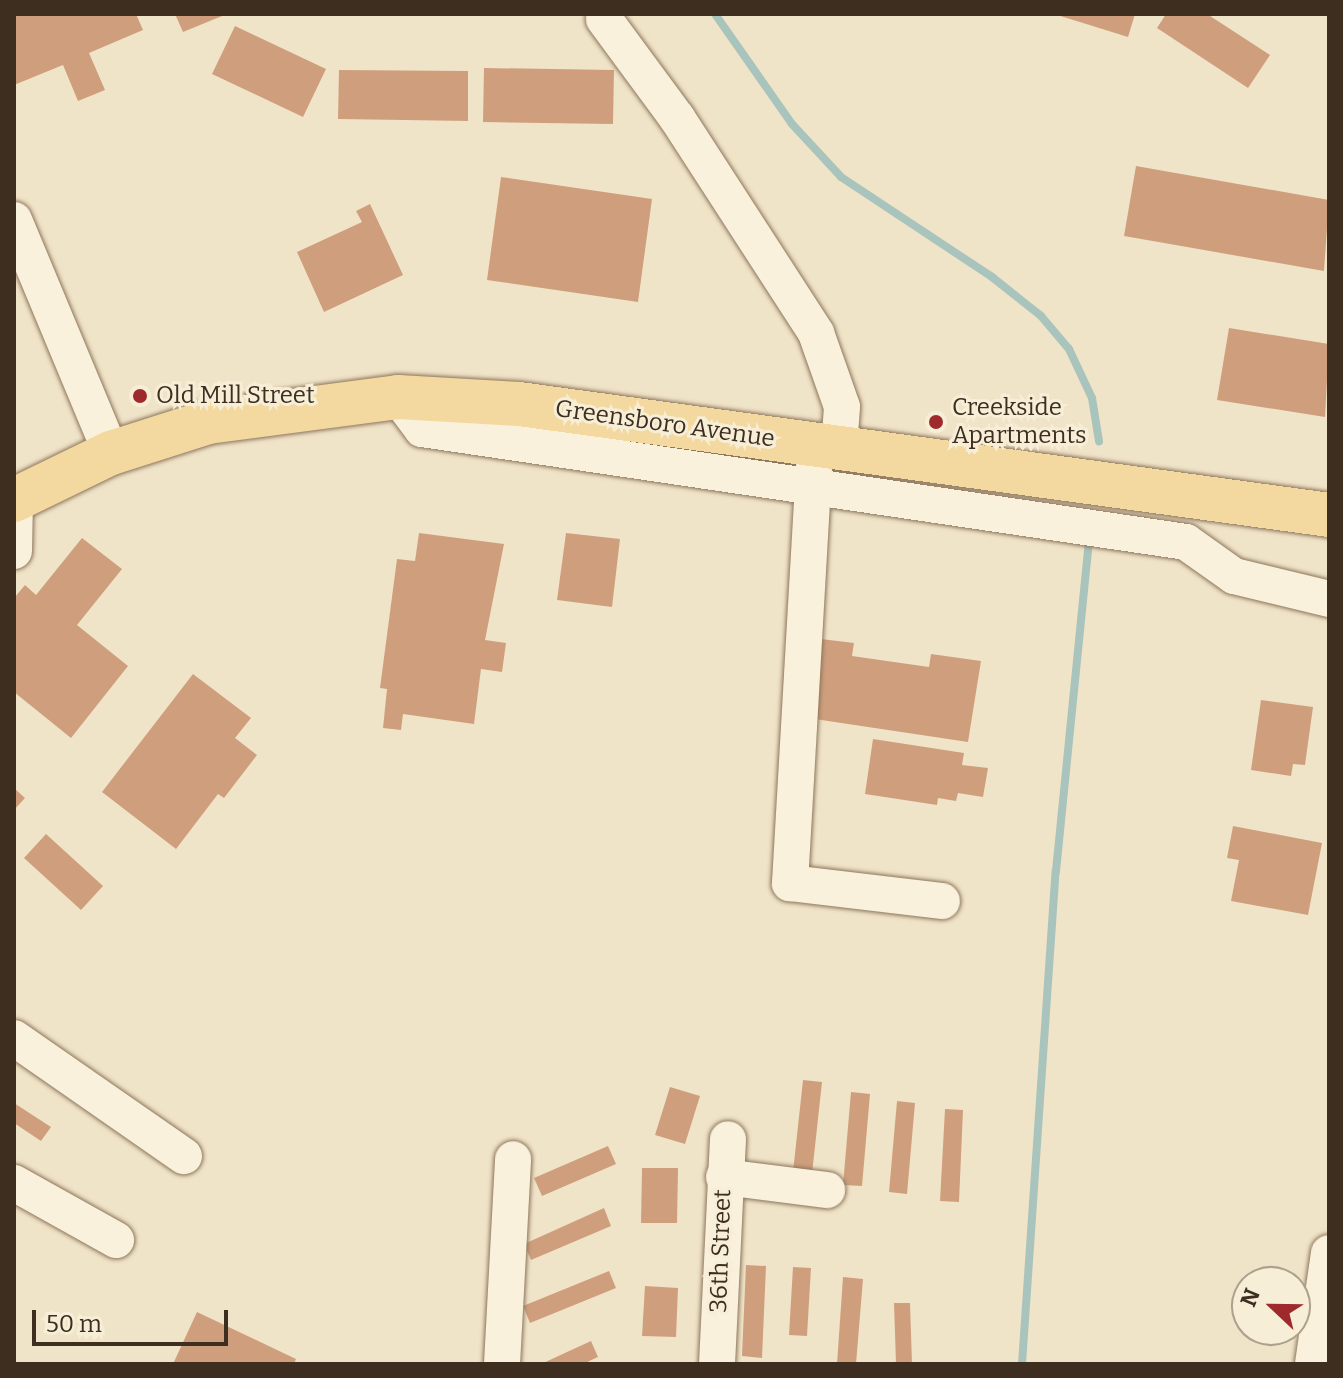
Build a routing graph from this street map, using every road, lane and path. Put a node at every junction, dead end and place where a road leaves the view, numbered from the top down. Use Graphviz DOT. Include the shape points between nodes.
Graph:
graph roads {
  1 [pos="604,19"];
  2 [pos="14,220"];
  3 [pos="398,397"];
  4 [pos="828,446"];
  5 [pos="111,453"];
  6 [pos="812,489"];
  7 [pos="14,500"];
  8 [pos="1329,515"];
  9 [pos="14,551"];
  10 [pos="1329,599"];
  11 [pos="942,901"];
  12 [pos="14,1038"];
  13 [pos="728,1139"];
  14 [pos="184,1156"];
  15 [pos="513,1159"];
  16 [pos="724,1177"];
  17 [pos="14,1183"];
  18 [pos="827,1190"];
  19 [pos="116,1240"];
  20 [pos="1329,1253"];
  21 [pos="502,1364"];
  22 [pos="717,1364"];
  23 [pos="1313,1364"];
  1 -- 4 [label="street" via="677,118 816,333 842,407"];
  2 -- 5 [label="street"];
  3 -- 4 [label="main road, Greensboro Avenue" via="519,404"];
  3 -- 5 [label="main road, Greensboro Avenue" via="208,422"];
  3 -- 6 [label="street" via="422,429"];
  4 -- 6 [label="street"];
  4 -- 8 [label="main road, Greensboro Avenue"];
  5 -- 7 [label="main road, Greensboro Avenue"];
  6 -- 10 [label="street" via="1186,542 1234,576"];
  6 -- 11 [label="street" via="790,883"];
  7 -- 9 [label="street"];
  12 -- 14 [label="street"];
  13 -- 16 [label="street, 36th Street"];
  15 -- 21 [label="street"];
  16 -- 18 [label="street"];
  16 -- 22 [label="street, 36th Street"];
  17 -- 19 [label="street"];
  20 -- 23 [label="street"];
}
